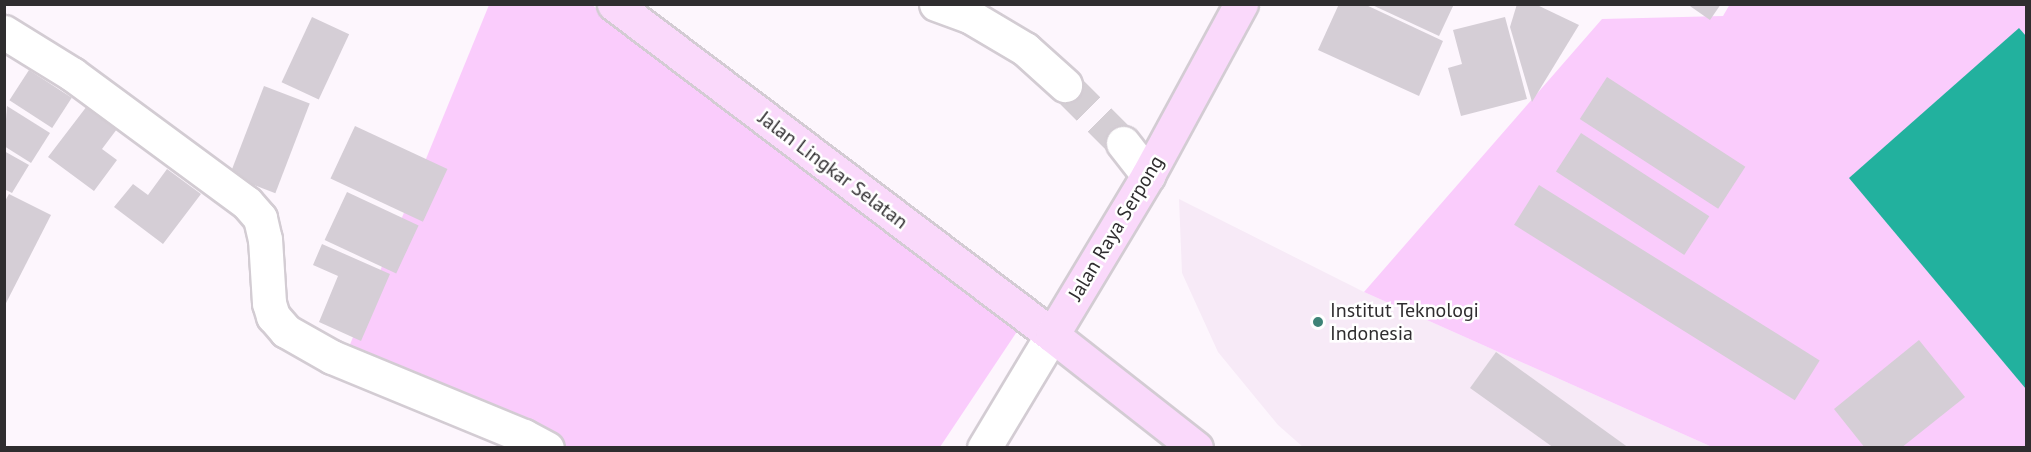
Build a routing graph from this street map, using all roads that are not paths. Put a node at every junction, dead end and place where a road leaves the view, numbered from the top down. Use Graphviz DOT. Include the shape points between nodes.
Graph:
graph roads {
  1 [pos="614,4"];
  2 [pos="936,4"];
  3 [pos="1241,4"];
  4 [pos="4,32"];
  5 [pos="1065,85"];
  6 [pos="1123,143"];
  7 [pos="1148,175"];
  8 [pos="1052,335"];
  9 [pos="547,447"];
  10 [pos="984,447"];
  11 [pos="1196,447"];
  1 -- 8 [label="main road, Jalan Lingkar Selatan"];
  2 -- 5 [label="street" via="971,17 1025,49"];
  3 -- 7 [label="main road, Jalan Raya Serpong"];
  4 -- 9 [label="street" via="72,74 247,203 260,218 265,239 269,303 273,316 286,331 332,357"];
  6 -- 7 [label="street"];
  7 -- 8 [label="main road, Jalan Raya Serpong"];
  8 -- 10 [label="street, Jalan Raya Serpong"];
  8 -- 11 [label="main road, Jalan Lingkar Selatan"];
}
